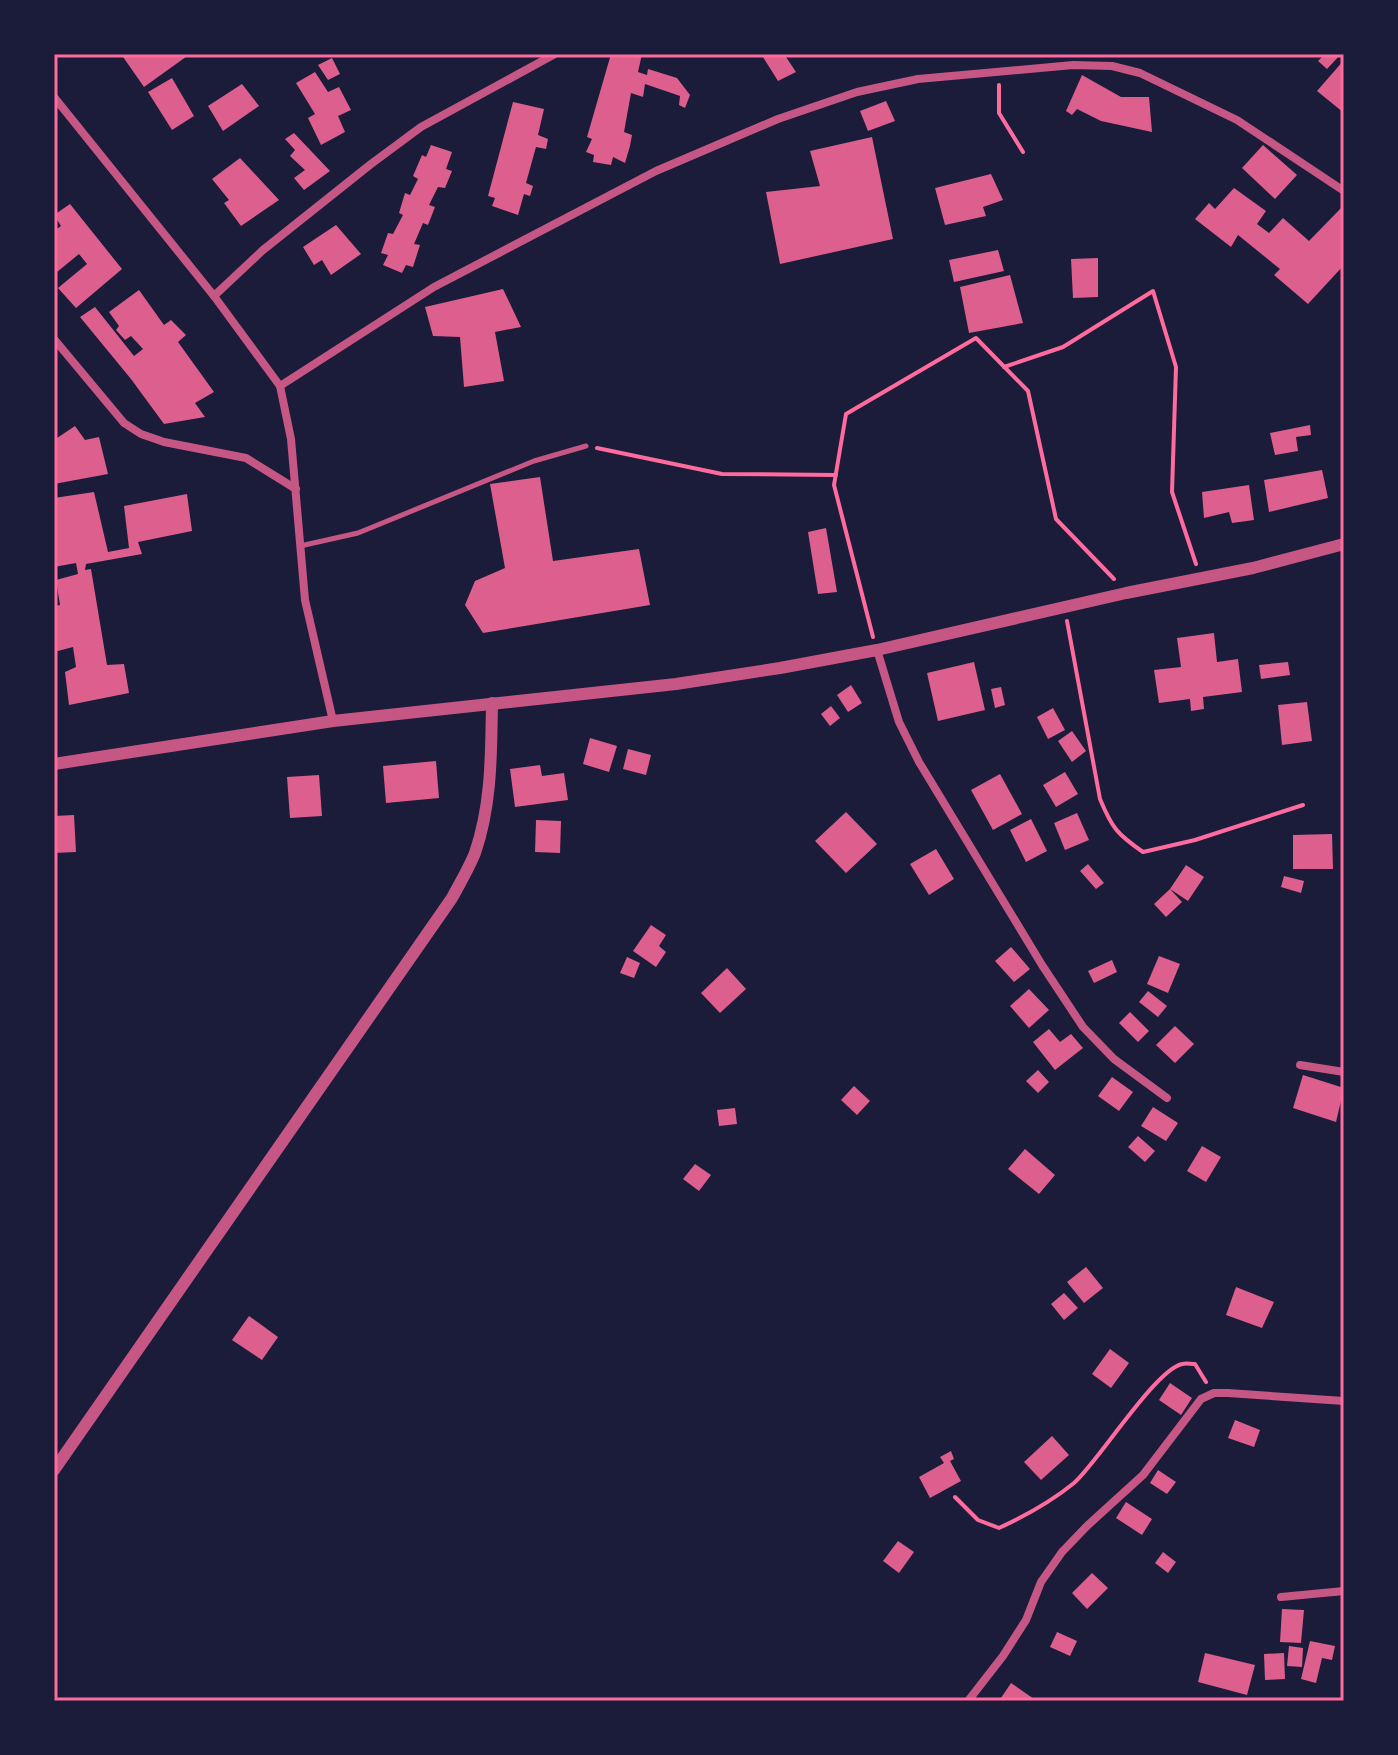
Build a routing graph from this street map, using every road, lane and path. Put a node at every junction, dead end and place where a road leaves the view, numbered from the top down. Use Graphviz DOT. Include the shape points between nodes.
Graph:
graph roads {
  1 [pos="555,54"];
  2 [pos="1000,71"];
  3 [pos="54,97"];
  4 [pos="1023,152"];
  5 [pos="1344,191"];
  6 [pos="214,296"];
  7 [pos="54,339"];
  8 [pos="1004,367"];
  9 [pos="280,386"];
  10 [pos="586,446"];
  11 [pos="836,475"];
  12 [pos="296,489"];
  13 [pos="1344,544"];
  14 [pos="299,546"];
  15 [pos="1196,564"];
  16 [pos="1126,593"];
  17 [pos="1065,607"];
  18 [pos="877,650"];
  19 [pos="492,703"];
  20 [pos="333,721"];
  21 [pos="54,764"];
  22 [pos="1303,805"];
  23 [pos="1300,1065"];
  24 [pos="1344,1072"];
  25 [pos="1167,1098"];
  26 [pos="1214,1393"];
  27 [pos="1344,1401"];
  28 [pos="54,1470"];
  29 [pos="955,1497"];
  30 [pos="1344,1591"];
  31 [pos="1281,1597"];
  32 [pos="968,1701"];
  1 -- 6 [label="street" via="421,127 263,250"];
  2 -- 4 [label="path" via="999,113"];
  2 -- 5 [label="street" via="1073,65 1140,73 1237,120"];
  2 -- 9 [label="street" via="857,92 720,142 434,287"];
  3 -- 6 [label="street"];
  6 -- 9 [label="street"];
  7 -- 12 [label="street" via="124,423 141,434 246,458"];
  8 -- 11 [label="path" via="976,338 846,414"];
  8 -- 15 [label="path" via="1063,347 1153,291 1176,367 1172,492"];
  8 -- 16 [label="path" via="1028,391 1056,519"];
  9 -- 12 [label="street"];
  10 -- 11 [label="path" via="722,474"];
  10 -- 14 [label="lane" via="521,466 358,533"];
  11 -- 18 [label="path" via="834,485"];
  12 -- 14 [label="street"];
  13 -- 16 [label="street"];
  14 -- 20 [label="street" via="305,600"];
  16 -- 17 [label="street"];
  17 -- 18 [label="street"];
  17 -- 22 [label="path" via="1100,799 1124,839 1143,852"];
  18 -- 19 [label="street" via="676,684"];
  18 -- 25 [label="street" via="899,722 919,762 1042,965 1083,1027 1114,1059"];
  19 -- 20 [label="street"];
  19 -- 28 [label="street" via="491,777 484,815 474,854 452,898"];
  20 -- 21 [label="street"];
  23 -- 24 [label="street"];
  26 -- 27 [label="street"];
  26 -- 29 [label="path" via="1195,1364 1180,1364 1075,1482 999,1528 978,1520"];
  26 -- 32 [label="street" via="1201,1399 1143,1475 1062,1552 1041,1582 1026,1620"];
  30 -- 31 [label="street"];
}
